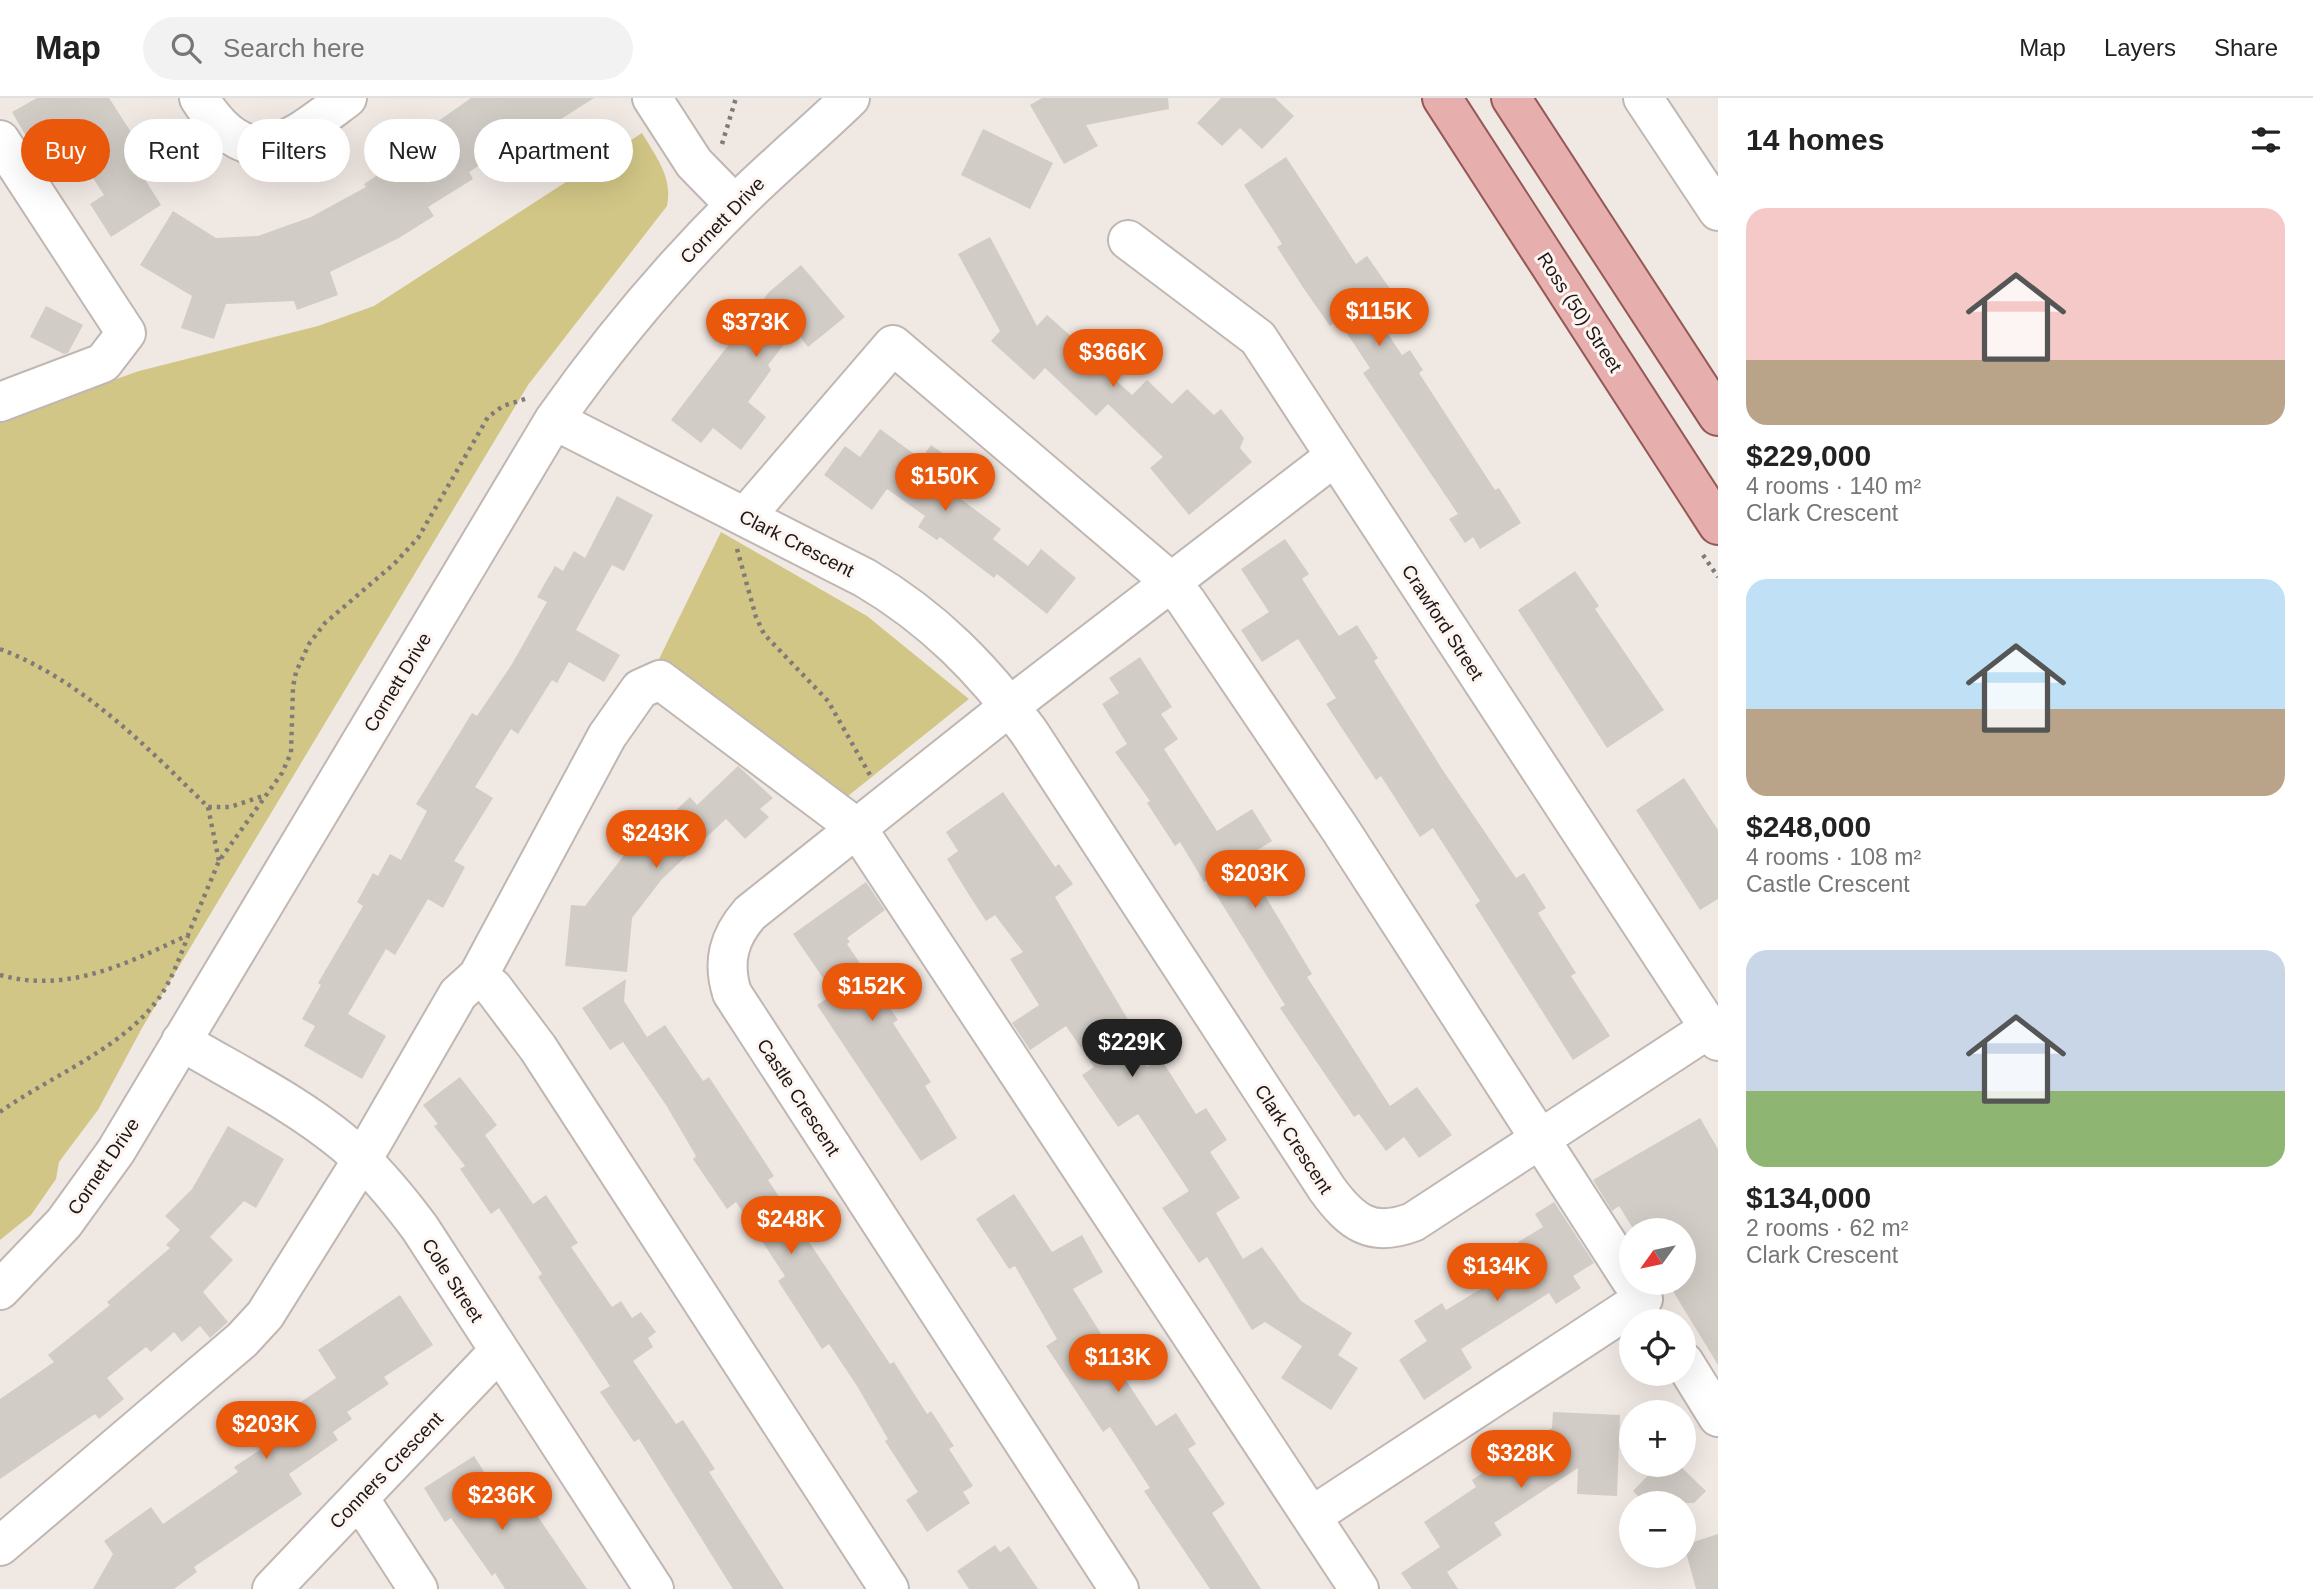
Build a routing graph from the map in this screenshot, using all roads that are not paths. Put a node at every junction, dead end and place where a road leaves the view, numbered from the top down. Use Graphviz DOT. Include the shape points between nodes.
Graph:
graph roads {
  1 [pos="200,98"];
  2 [pos="347,98"];
  3 [pos="652,98"];
  4 [pos="1441,98"];
  5 [pos="1511,98"];
  6 [pos="1643,98"];
  7 [pos="849,102"];
  8 [pos="0,140"];
  9 [pos="734,205"];
  10 [pos="1718,211"];
  11 [pos="1128,240"];
  12 [pos="0,402"];
  13 [pos="544,407"];
  14 [pos="1718,416"];
  15 [pos="1334,457"];
  16 [pos="736,512"];
  17 [pos="1718,525"];
  18 [pos="1170,581"];
  19 [pos="1010,706"];
  20 [pos="858,828"];
  21 [pos="478,975"];
  22 [pos="1714,1034"];
  23 [pos="181,1041"];
  24 [pos="1538,1139"];
  25 [pos="362,1160"];
  26 [pos="0,1290"];
  27 [pos="1641,1296"];
  28 [pos="499,1351"];
  29 [pos="1696,1381"];
  30 [pos="1718,1417"];
  31 [pos="359,1498"];
  32 [pos="1312,1516"];
  33 [pos="0,1546"];
  34 [pos="272,1589"];
  35 [pos="418,1589"];
  36 [pos="654,1589"];
  37 [pos="889,1589"];
  38 [pos="1119,1589"];
  39 [pos="1359,1589"];
  1 -- 2 [label="street" via="233,139 267,145 302,132"];
  3 -- 9 [label="street" via="694,163"];
  4 -- 17 [label="main road, Ross (50) Street"];
  5 -- 14 [label="main road"];
  6 -- 10 [label="street"];
  7 -- 9 [label="street, Cornett Drive"];
  8 -- 12 [label="street" via="126,333 103,363"];
  9 -- 13 [label="street, Cornett Drive"];
  11 -- 15 [label="street, Crawford Street" via="1258,338"];
  13 -- 16 [label="street, Clark Crescent"];
  13 -- 23 [label="street, Cornett Drive"];
  15 -- 18 [label="street"];
  15 -- 22 [label="street, Crawford Street"];
  16 -- 18 [label="street" via="893,345"];
  16 -- 19 [label="street, Clark Crescent" via="865,578 914,609 975,663"];
  18 -- 19 [label="street"];
  18 -- 24 [label="street" via="1340,829"];
  19 -- 20 [label="street, Castle Crescent"];
  19 -- 24 [label="street, Clark Crescent" via="1349,1217 1378,1228 1395,1229 1412,1222"];
  20 -- 21 [label="street" via="660,680 640,689 607,736"];
  20 -- 32 [label="street"];
  20 -- 38 [label="street, Castle Crescent" via="741,923 726,963 732,993"];
  21 -- 25 [label="street" via="458,994"];
  21 -- 37 [label="street" via="538,1048"];
  22 -- 24 [label="street, Clark Crescent"];
  23 -- 25 [label="street, Cole Street" via="314,1121"];
  23 -- 26 [label="street, Cornett Drive" via="89,1190 40,1251"];
  24 -- 27 [label="street"];
  25 -- 28 [label="street, Cole Street" via="420,1228"];
  25 -- 33 [label="street" via="265,1315 242,1340"];
  27 -- 32 [label="street"];
  28 -- 31 [label="street, Conners Crescent"];
  28 -- 36 [label="street, Cole Street"];
  29 -- 30 [label="street"];
  31 -- 34 [label="street, Conners Crescent"];
  31 -- 35 [label="street"];
  32 -- 39 [label="street"];
}
